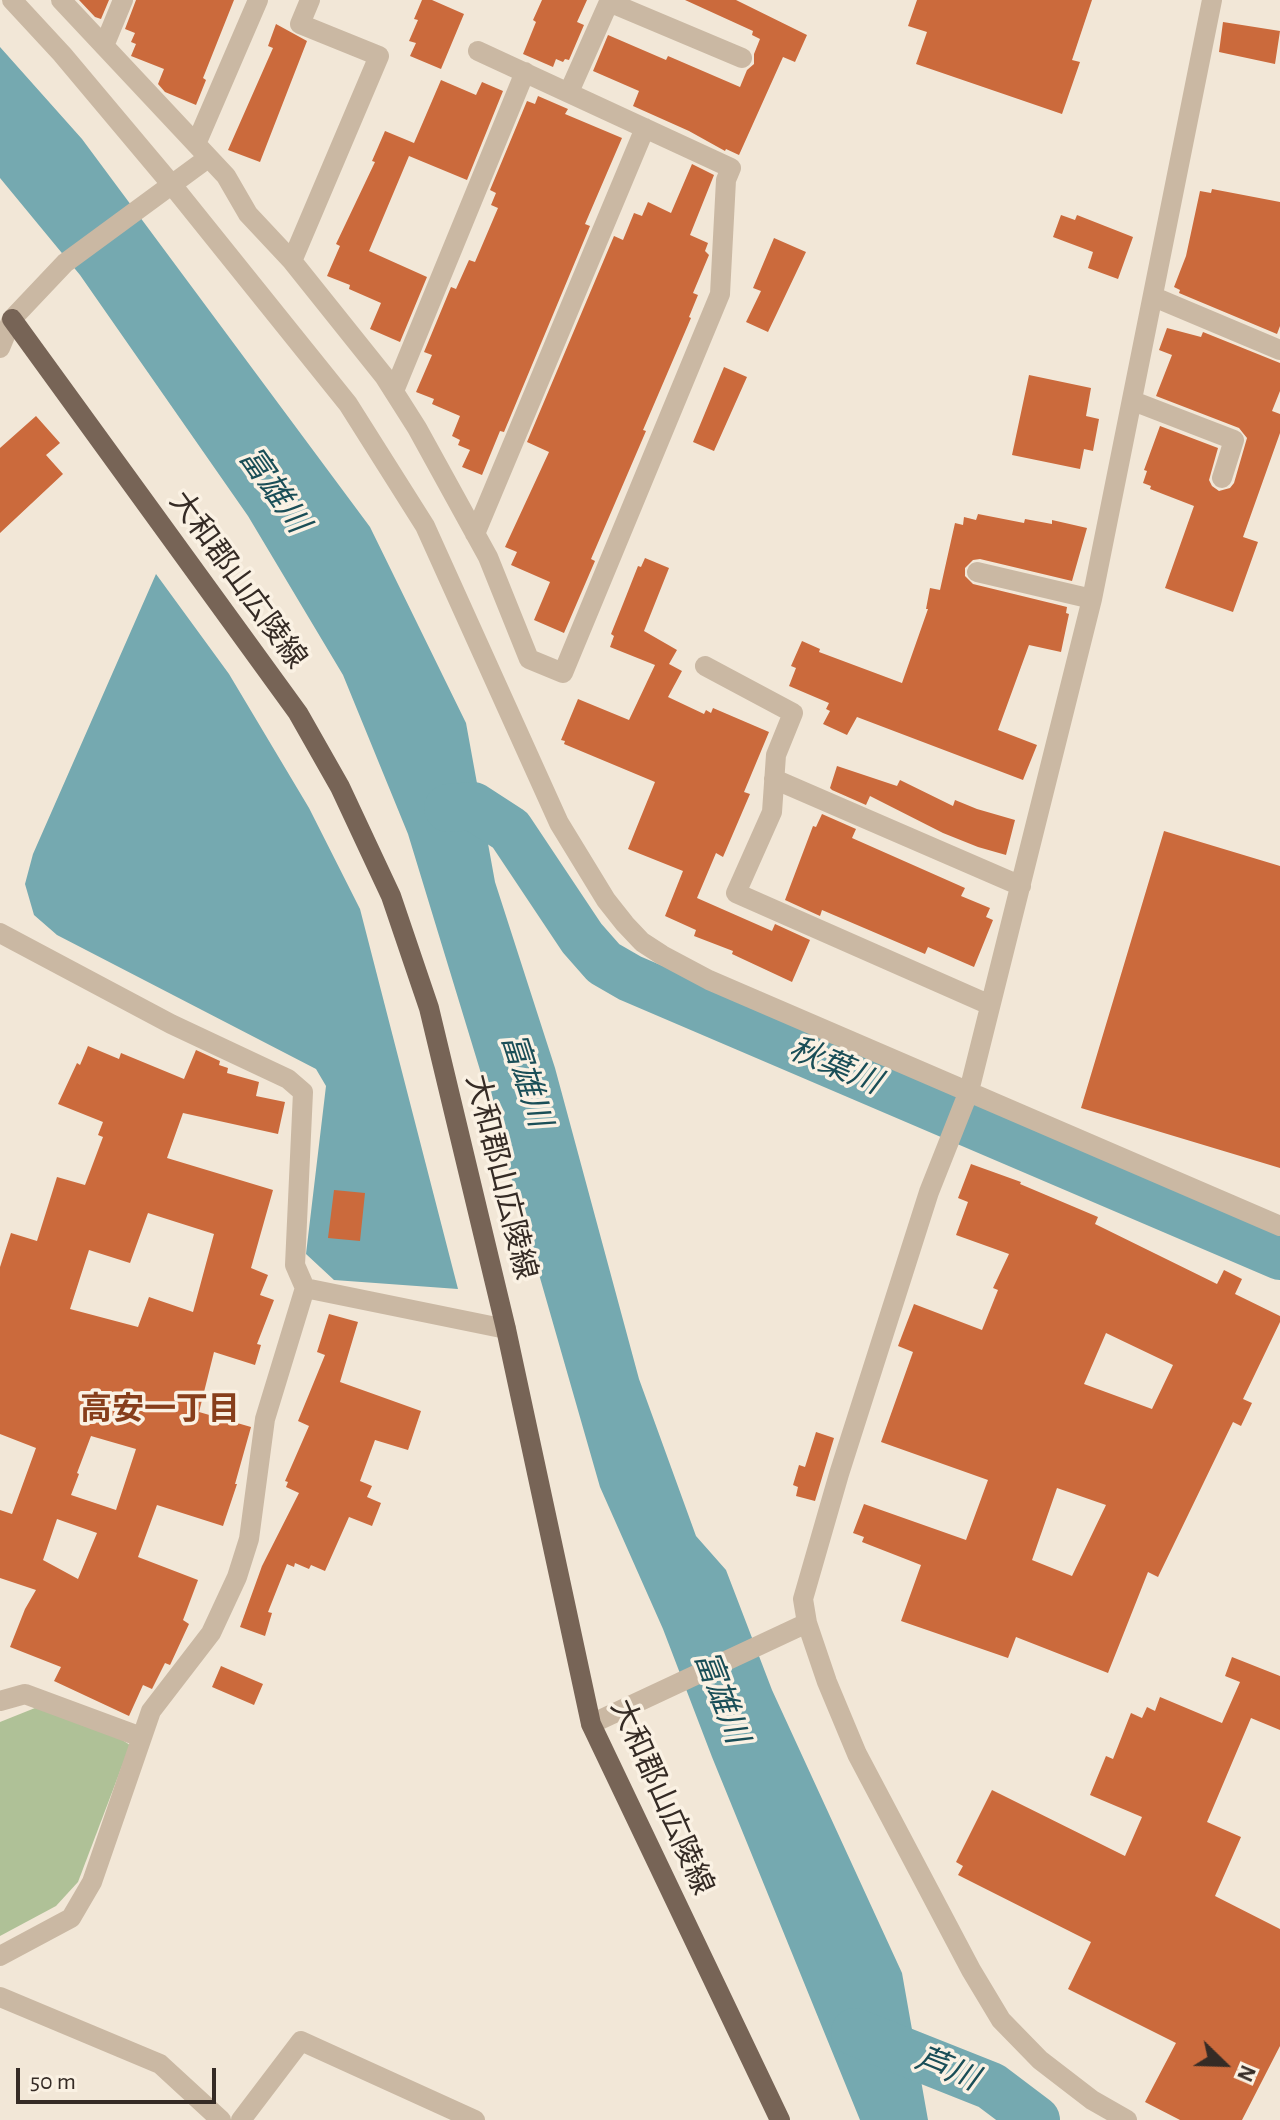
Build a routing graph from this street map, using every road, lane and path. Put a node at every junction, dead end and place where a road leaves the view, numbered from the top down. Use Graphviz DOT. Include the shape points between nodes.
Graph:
graph roads {
  1 [pos="12,0"];
  2 [pos="61,0"];
  3 [pos="123,0"];
  4 [pos="258,0"];
  5 [pos="310,0"];
  6 [pos="1212,0"];
  7 [pos="104,46"];
  8 [pos="478,51"];
  9 [pos="742,58"];
  10 [pos="525,72"];
  11 [pos="569,92"];
  12 [pos="645,128"];
  13 [pos="202,151"];
  14 [pos="165,189"];
  15 [pos="292,261"];
  16 [pos="1154,297"];
  17 [pos="0,301"];
  18 [pos="12,319"];
  19 [pos="0,348"];
  20 [pos="1280,350"];
  21 [pos="394,391"];
  22 [pos="1133,401"];
  23 [pos="1222,478"];
  24 [pos="475,534"];
  25 [pos="977,572"];
  26 [pos="1092,599"];
  27 [pos="705,666"];
  28 [pos="774,779"];
  29 [pos="1021,886"];
  30 [pos="0,933"];
  31 [pos="990,1005"];
  32 [pos="969,1091"];
  33 [pos="1280,1226"];
  34 [pos="305,1288"];
  35 [pos="506,1329"];
  36 [pos="807,1623"];
  37 [pos="0,1701"];
  38 [pos="591,1724"];
  39 [pos="141,1737"];
  40 [pos="0,1956"];
  41 [pos="0,1997"];
  42 [pos="221,2120"];
  43 [pos="241,2120"];
  44 [pos="475,2120"];
  45 [pos="780,2120"];
  46 [pos="1127,2120"];
  1 -- 14 [label="street" via="62,54"];
  2 -- 7 [label="street"];
  3 -- 7 [label="street"];
  4 -- 13 [label="street"];
  5 -- 15 [label="street" via="300,24 379,56"];
  6 -- 16 [label="street"];
  7 -- 13 [label="street"];
  8 -- 10 [label="street"];
  9 -- 11 [label="street" via="609,2"];
  10 -- 11 [label="street"];
  10 -- 21 [label="street"];
  11 -- 12 [label="street"];
  12 -- 24 [label="street"];
  12 -- 24 [label="street" via="731,168 720,294 563,673 529,659"];
  13 -- 14 [label="street"];
  13 -- 15 [label="street" via="226,176 248,214"];
  14 -- 18 [label="street" via="65,263"];
  14 -- 32 [label="street" via="314,359 404,490 445,567 559,823 625,924 642,942 685,969"];
  15 -- 21 [label="street"];
  16 -- 20 [label="street"];
  16 -- 22 [label="street"];
  17 -- 18 [label="street"];
  18 -- 19 [label="street"];
  18 -- 35 [label="main road, 大和郡山広陵線" via="298,713 340,787 391,896 429,1008"];
  21 -- 24 [label="street"];
  22 -- 23 [label="street" via="1234,440"];
  22 -- 26 [label="street"];
  25 -- 26 [label="street"];
  26 -- 29 [label="street"];
  27 -- 28 [label="street" via="793,713 776,755"];
  28 -- 29 [label="street"];
  28 -- 31 [label="street" via="772,812 736,893"];
  29 -- 31 [label="street"];
  30 -- 34 [label="street" via="288,1079 303,1092 295,1265"];
  31 -- 32 [label="street"];
  32 -- 33 [label="street"];
  32 -- 36 [label="street" via="839,1474 803,1599"];
  34 -- 35 [label="street"];
  34 -- 39 [label="street" via="265,1419 249,1539 237,1577 211,1633 151,1711"];
  35 -- 38 [label="main road, 大和郡山広陵線"];
  36 -- 38 [label="street"];
  36 -- 46 [label="street" via="857,1754 1001,2020 1040,2060"];
  37 -- 39 [label="street" via="25,1694"];
  38 -- 45 [label="main road, 大和郡山広陵線"];
  39 -- 40 [label="street" via="92,1882 71,1918"];
  41 -- 42 [label="street" via="160,2064"];
  43 -- 44 [label="street" via="301,2041"];
}
